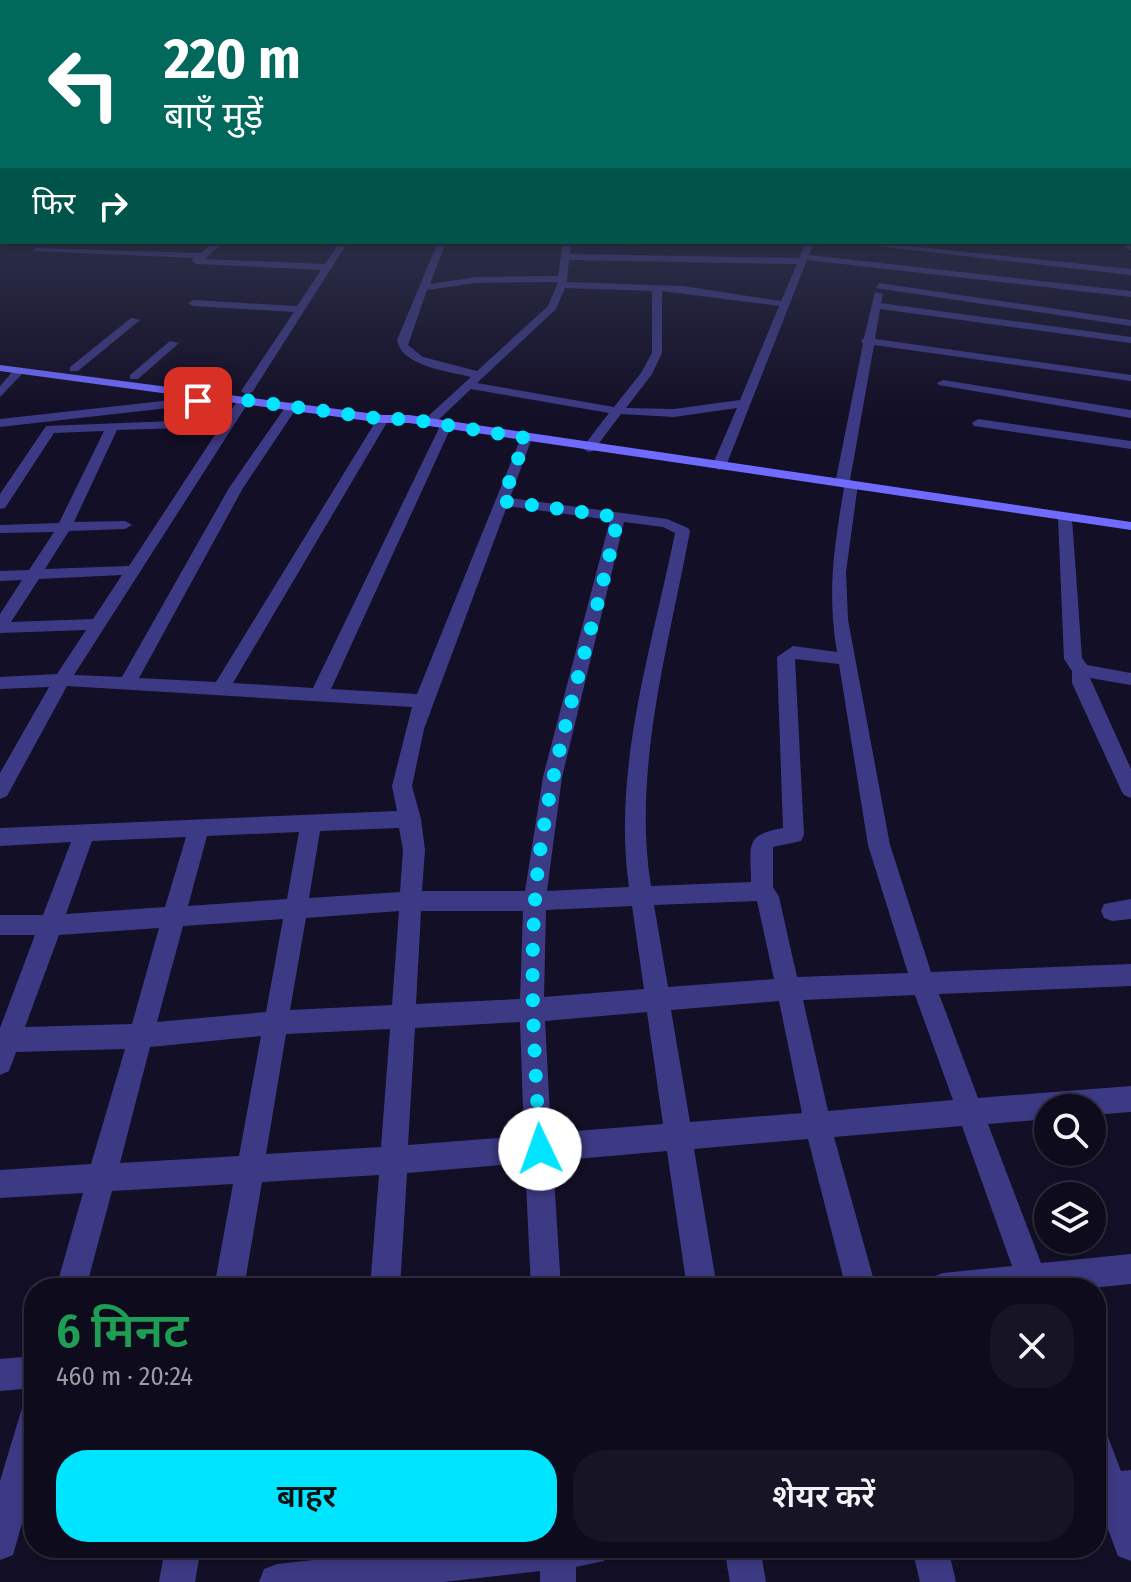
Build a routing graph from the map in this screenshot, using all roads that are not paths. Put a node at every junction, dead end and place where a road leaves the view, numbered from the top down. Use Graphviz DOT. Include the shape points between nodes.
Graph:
graph roads {
  1 [pos="279,265"];
  2 [pos="432,265"];
  3 [pos="564,265"];
  4 [pos="801,265"];
  5 [pos="884,265"];
  6 [pos="1065,265"];
  7 [pos="326,267"];
  8 [pos="1131,272"];
  9 [pos="562,282"];
  10 [pos="879,286"];
  11 [pos="657,287"];
  12 [pos="422,288"];
  13 [pos="1131,294"];
  14 [pos="193,303"];
  15 [pos="784,304"];
  16 [pos="875,305"];
  17 [pos="299,309"];
  18 [pos="135,320"];
  19 [pos="1131,323"];
  20 [pos="1131,340"];
  21 [pos="866,341"];
  22 [pos="174,343"];
  23 [pos="0,360"];
  24 [pos="0,368"];
  25 [pos="74,369"];
  26 [pos="19,371"];
  27 [pos="478,375"];
  28 [pos="134,377"];
  29 [pos="1131,378"];
  30 [pos="943,383"];
  31 [pos="467,385"];
  32 [pos="0,393"];
  33 [pos="246,395"];
  34 [pos="226,398"];
  35 [pos="743,403"];
  36 [pos="292,406"];
  37 [pos="616,412"];
  38 [pos="1131,414"];
  39 [pos="383,419"];
  40 [pos="409,419"];
  41 [pos="429,422"];
  42 [pos="0,423"];
  43 [pos="227,423"];
  44 [pos="978,423"];
  45 [pos="446,425"];
  46 [pos="113,426"];
  47 [pos="526,438"];
  48 [pos="1131,445"];
  49 [pos="588,448"];
  50 [pos="719,466"];
  51 [pos="847,484"];
  52 [pos="502,501"];
  53 [pos="0,505"];
  54 [pos="618,517"];
  55 [pos="1065,518"];
  56 [pos="125,525"];
  57 [pos="1131,526"];
  58 [pos="64,527"];
  59 [pos="0,529"];
  60 [pos="134,570"];
  61 [pos="32,574"];
  62 [pos="0,576"];
  63 [pos="98,624"];
  64 [pos="0,628"];
  65 [pos="847,659"];
  66 [pos="1081,670"];
  67 [pos="1131,679"];
  68 [pos="62,680"];
  69 [pos="0,683"];
  70 [pos="126,686"];
  71 [pos="221,689"];
  72 [pos="319,695"];
  73 [pos="423,701"];
  74 [pos="1131,790"];
  75 [pos="0,791"];
  76 [pos="411,819"];
  77 [pos="311,824"];
  78 [pos="198,830"];
  79 [pos="84,835"];
  80 [pos="0,837"];
  81 [pos="762,891"];
  82 [pos="643,898"];
  83 [pos="410,901"];
  84 [pos="535,901"];
  85 [pos="299,906"];
  86 [pos="176,914"];
  87 [pos="0,925"];
  88 [pos="52,925"];
  89 [pos="1131,975"];
  90 [pos="922,981"];
  91 [pos="787,989"];
  92 [pos="657,1000"];
  93 [pos="533,1010"];
  94 [pos="403,1016"];
  95 [pos="274,1023"];
  96 [pos="141,1036"];
  97 [pos="3,1047"];
  98 [pos="1131,1099"];
  99 [pos="971,1111"];
  100 [pos="818,1126"];
  101 [pos="678,1137"];
  102 [pos="540,1149"];
  103 [pos="394,1160"];
  104 [pos="250,1169"];
  105 [pos="101,1178"];
  106 [pos="0,1184"];
  107 [pos="1131,1269"];
  108 [pos="74,1278"];
  109 [pos="231,1278"];
  110 [pos="386,1278"];
  111 [pos="546,1278"];
  112 [pos="700,1278"];
  113 [pos="858,1278"];
  114 [pos="1031,1278"];
  115 [pos="1068,1278"];
  116 [pos="24,1373"];
  117 [pos="0,1375"];
  118 [pos="24,1456"];
  119 [pos="1113,1489"];
  120 [pos="0,1542"];
  121 [pos="1131,1543"];
  122 [pos="181,1558"];
  123 [pos="566,1558"];
  124 [pos="744,1558"];
  125 [pos="932,1558"];
  126 [pos="367,1568"];
  127 [pos="177,1582"];
  128 [pos="277,1582"];
  129 [pos="748,1582"];
  130 [pos="938,1582"];
  1 -- 7 [label="street"];
  2 -- 12 [label="street"];
  3 -- 9 [label="street"];
  4 -- 15 [label="street"];
  5 -- 10 [label="street"];
  5 -- 13 [label="street"];
  6 -- 8 [label="street"];
  7 -- 17 [label="street"];
  9 -- 11 [label="street"];
  9 -- 12 [label="street" via="476,280"];
  9 -- 27 [label="street" via="552,307"];
  10 -- 16 [label="street"];
  10 -- 19 [label="street"];
  11 -- 15 [label="street"];
  11 -- 37 [label="street" via="657,353"];
  12 -- 27 [label="street" via="403,346 419,359"];
  14 -- 17 [label="street"];
  15 -- 35 [label="street"];
  16 -- 20 [label="street"];
  16 -- 21 [label="street"];
  17 -- 33 [label="street"];
  18 -- 25 [label="street"];
  21 -- 29 [label="street"];
  21 -- 51 [label="street"];
  22 -- 28 [label="street"];
  23 -- 25 [label="street"];
  24 -- 26 [label="street"];
  25 -- 28 [label="street"];
  26 -- 32 [label="street"];
  26 -- 34 [label="street"];
  27 -- 31 [label="street"];
  28 -- 33 [label="street"];
  30 -- 38 [label="street"];
  31 -- 37 [label="street"];
  31 -- 41 [label="street"];
  33 -- 34 [label="street"];
  33 -- 36 [label="street"];
  33 -- 40 [label="street" via="399,411"];
  33 -- 43 [label="street"];
  34 -- 42 [label="street"];
  35 -- 37 [label="street" via="674,416"];
  35 -- 50 [label="street"];
  36 -- 39 [label="street"];
  36 -- 70 [label="street" via="236,488"];
  37 -- 49 [label="street"];
  39 -- 40 [label="street"];
  39 -- 71 [label="street"];
  40 -- 41 [label="street"];
  41 -- 45 [label="street"];
  43 -- 46 [label="street"];
  43 -- 60 [label="street"];
  44 -- 48 [label="street"];
  45 -- 47 [label="street"];
  45 -- 72 [label="street"];
  46 -- 53 [label="street" via="44,433"];
  46 -- 58 [label="street"];
  47 -- 49 [label="street"];
  47 -- 52 [label="street"];
  49 -- 50 [label="street"];
  50 -- 51 [label="street"];
  51 -- 55 [label="street"];
  51 -- 65 [label="street" via="838,572"];
  52 -- 54 [label="street"];
  52 -- 73 [label="street"];
  54 -- 82 [label="street" via="667,523 683,531 642,759 635,825"];
  54 -- 84 [label="street" via="548,805"];
  55 -- 57 [label="street"];
  55 -- 66 [label="street" via="1073,659"];
  56 -- 58 [label="street"];
  58 -- 59 [label="street"];
  58 -- 61 [label="street"];
  60 -- 61 [label="street"];
  60 -- 63 [label="street"];
  61 -- 62 [label="street"];
  61 -- 64 [label="street"];
  63 -- 64 [label="street"];
  63 -- 68 [label="street"];
  65 -- 81 [label="street" via="793,652 786,657 794,835 762,844"];
  65 -- 90 [label="street" via="879,845"];
  66 -- 67 [label="street"];
  66 -- 74 [label="street" via="1081,683"];
  68 -- 69 [label="street"];
  68 -- 70 [label="street"];
  68 -- 75 [label="street"];
  70 -- 71 [label="street"];
  71 -- 72 [label="street"];
  72 -- 73 [label="street"];
  73 -- 76 [label="street" via="402,786"];
  76 -- 77 [label="street"];
  76 -- 83 [label="street"];
  77 -- 78 [label="street"];
  77 -- 85 [label="street"];
  78 -- 79 [label="street"];
  78 -- 86 [label="street"];
  79 -- 80 [label="street"];
  79 -- 88 [label="street"];
  81 -- 82 [label="street"];
  81 -- 91 [label="street" via="768,897"];
  82 -- 84 [label="street"];
  82 -- 92 [label="street"];
  83 -- 84 [label="street"];
  83 -- 85 [label="street"];
  83 -- 94 [label="street"];
  84 -- 93 [label="street"];
  85 -- 86 [label="street"];
  85 -- 95 [label="street"];
  86 -- 88 [label="street"];
  86 -- 96 [label="street"];
  87 -- 88 [label="street"];
  88 -- 97 [label="street"];
  89 -- 90 [label="street"];
  90 -- 91 [label="street"];
  90 -- 99 [label="street"];
  91 -- 92 [label="street"];
  91 -- 100 [label="street"];
  92 -- 93 [label="street"];
  92 -- 101 [label="street"];
  93 -- 94 [label="street"];
  93 -- 102 [label="street"];
  94 -- 95 [label="street"];
  94 -- 103 [label="street"];
  95 -- 96 [label="street"];
  95 -- 104 [label="street"];
  96 -- 97 [label="street"];
  96 -- 105 [label="street"];
  98 -- 99 [label="street"];
  99 -- 100 [label="street"];
  99 -- 114 [label="street"];
  100 -- 101 [label="street"];
  100 -- 113 [label="street"];
  101 -- 102 [label="street"];
  101 -- 112 [label="street"];
  102 -- 103 [label="street"];
  102 -- 111 [label="street"];
  103 -- 104 [label="street"];
  103 -- 110 [label="street"];
  104 -- 105 [label="street"];
  104 -- 109 [label="street"];
  105 -- 106 [label="street"];
  105 -- 108 [label="street"];
  107 -- 115 [label="street"];
  116 -- 117 [label="street"];
  118 -- 120 [label="street"];
  119 -- 121 [label="street"];
  122 -- 127 [label="street"];
  123 -- 126 [label="street"];
  124 -- 129 [label="street"];
  125 -- 130 [label="street"];
  126 -- 128 [label="street"];
}
